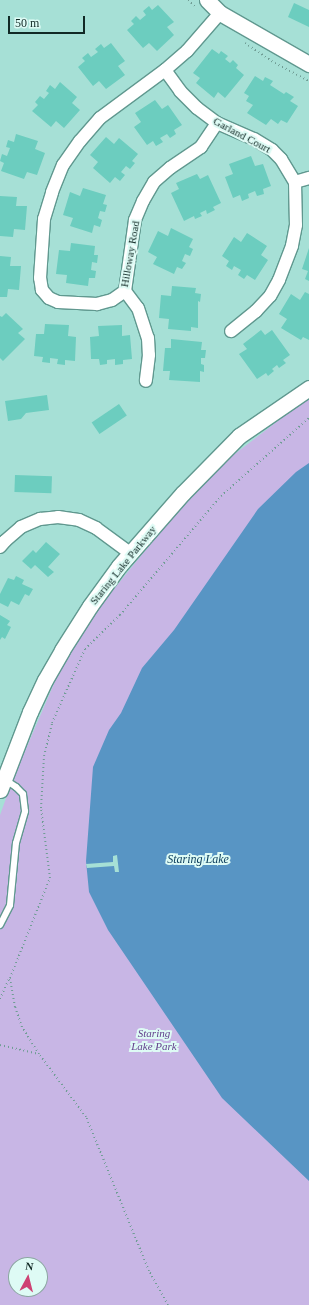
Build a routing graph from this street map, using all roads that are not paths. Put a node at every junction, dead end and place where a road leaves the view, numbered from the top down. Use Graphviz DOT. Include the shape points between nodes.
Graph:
graph roads {
  1 [pos="207,0"];
  2 [pos="220,13"];
  3 [pos="309,64"];
  4 [pos="166,70"];
  5 [pos="217,123"];
  6 [pos="309,178"];
  7 [pos="295,182"];
  8 [pos="125,291"];
  9 [pos="231,331"];
  10 [pos="146,381"];
  11 [pos="309,388"];
  12 [pos="0,547"];
  13 [pos="130,553"];
  14 [pos="2,785"];
  15 [pos="0,924"];
  1 -- 2 [label="street"];
  2 -- 3 [label="street"];
  2 -- 4 [label="street, Hilloway Road" via="187,51"];
  4 -- 5 [label="street, Garland Court" via="180,91"];
  4 -- 8 [label="street, Hilloway Road" via="100,118 80,141 63,165 44,220 40,278 42,290 49,298 58,302 97,304 112,300"];
  5 -- 7 [label="street, Garland Court" via="272,150 281,159"];
  5 -- 8 [label="street, Hilloway Road" via="201,147 154,182 143,201 135,220"];
  6 -- 7 [label="street"];
  7 -- 9 [label="street, Garland Court" via="296,225 292,246 279,280 270,296 256,311"];
  8 -- 10 [label="street" via="138,308 148,338"];
  11 -- 13 [label="street, Staring Lake Parkway" via="239,436 182,493"];
  12 -- 13 [label="street" via="21,527 40,519 58,518 79,520 96,528"];
  13 -- 14 [label="street, Staring Lake Parkway" via="90,606 62,650 30,712"];
  14 -- 15 [label="lane" via="16,787 23,794 24,811 16,842 10,905"];
}
